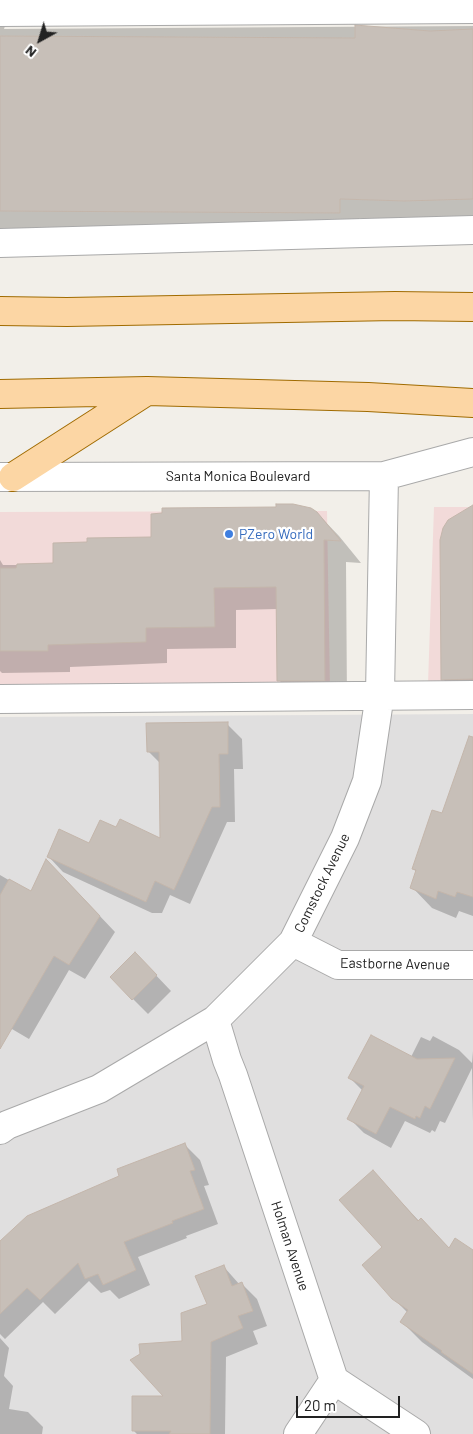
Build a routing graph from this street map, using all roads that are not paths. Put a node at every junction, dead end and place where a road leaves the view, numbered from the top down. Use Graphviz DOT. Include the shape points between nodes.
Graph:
graph roads {
  1 [pos="473,9"];
  2 [pos="0,12"];
  3 [pos="473,230"];
  4 [pos="0,243"];
  5 [pos="473,307"];
  6 [pos="0,311"];
  7 [pos="147,391"];
  8 [pos="0,394"];
  9 [pos="473,402"];
  10 [pos="473,452"];
  11 [pos="384,476"];
  12 [pos="7,477"];
  13 [pos="380,694"];
  14 [pos="473,695"];
  15 [pos="0,699"];
  16 [pos="293,942"];
  17 [pos="473,965"];
  18 [pos="215,1020"];
  19 [pos="2,1124"];
  20 [pos="334,1380"];
  21 [pos="298,1434"];
  22 [pos="416,1434"];
  1 -- 2 [label="street"];
  3 -- 4 [label="street"];
  5 -- 6 [label="main road"];
  7 -- 8 [label="main road"];
  7 -- 9 [label="main road"];
  7 -- 12 [label="main road"];
  10 -- 11 [label="street, Santa Monica Boulevard"];
  11 -- 12 [label="street, Santa Monica Boulevard"];
  11 -- 13 [label="street, Comstock Avenue"];
  13 -- 14 [label="street"];
  13 -- 15 [label="street"];
  13 -- 16 [label="street, Comstock Avenue" via="368,781 345,838"];
  16 -- 17 [label="street, Eastborne Avenue" via="338,965"];
  16 -- 18 [label="street, Comstock Avenue"];
  18 -- 19 [label="street, Comstock Avenue" via="99,1089"];
  18 -- 20 [label="street, Holman Avenue"];
  20 -- 21 [label="street"];
  20 -- 22 [label="street"];
}
